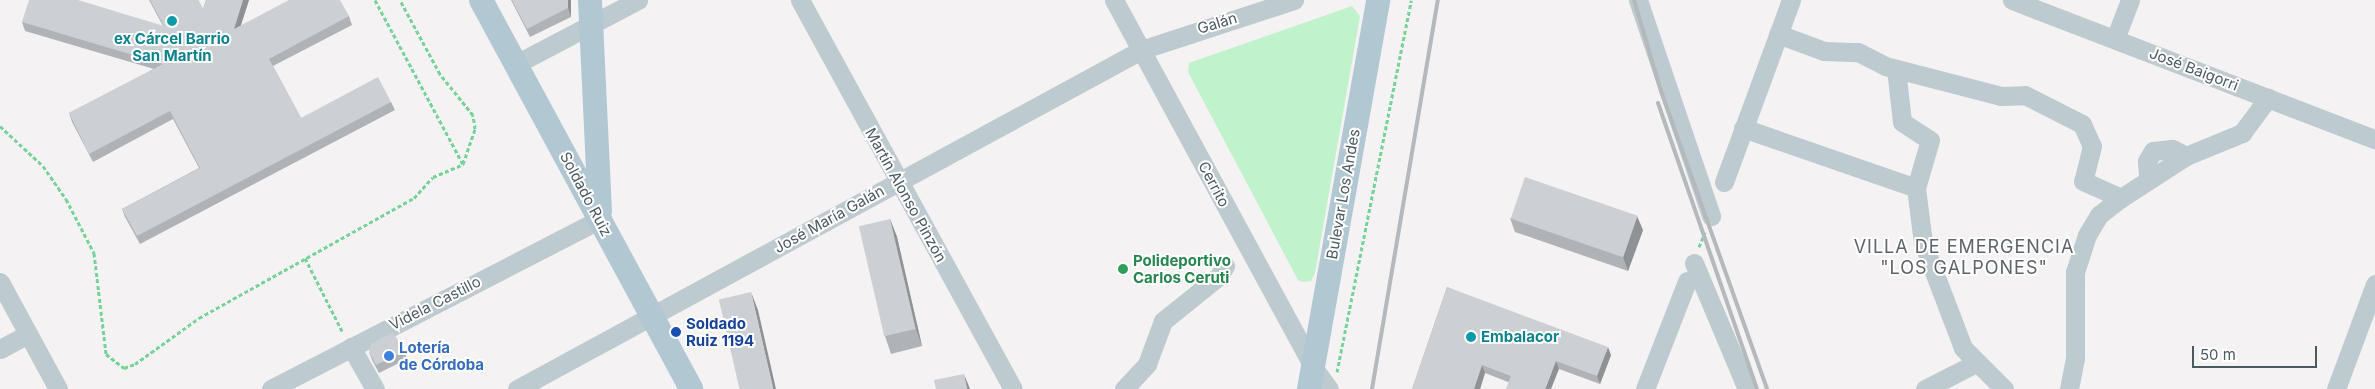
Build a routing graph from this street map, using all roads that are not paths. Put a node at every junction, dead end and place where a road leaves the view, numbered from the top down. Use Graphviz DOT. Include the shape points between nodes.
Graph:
graph roads {
  1 [pos="481,0"];
  2 [pos="590,0"];
  3 [pos="638,0"];
  4 [pos="800,0"];
  5 [pos="1114,0"];
  6 [pos="1294,0"];
  7 [pos="1378,0"];
  8 [pos="1638,0"];
  9 [pos="1791,0"];
  10 [pos="2012,0"];
  11 [pos="2130,0"];
  12 [pos="590,27"];
  13 [pos="1778,34"];
  14 [pos="2115,39"];
  15 [pos="1141,50"];
  16 [pos="516,64"];
  17 [pos="1896,69"];
  18 [pos="2268,98"];
  19 [pos="1743,128"];
  20 [pos="2375,139"];
  21 [pos="898,181"];
  22 [pos="1724,182"];
  23 [pos="1916,188"];
  24 [pos="2121,198"];
  25 [pos="1711,216"];
  26 [pos="600,219"];
  27 [pos="1694,263"];
  28 [pos="1225,266"];
  29 [pos="1687,281"];
  30 [pos="0,282"];
  31 [pos="2375,284"];
  32 [pos="652,316"];
  33 [pos="28,334"];
  34 [pos="350,347"];
  35 [pos="0,349"];
  36 [pos="1976,362"];
  37 [pos="1311,378"];
  38 [pos="1332,385"];
  39 [pos="58,389"];
  40 [pos="271,389"];
  41 [pos="375,389"];
  42 [pos="518,389"];
  43 [pos="691,389"];
  44 [pos="1013,389"];
  45 [pos="1124,389"];
  46 [pos="1645,389"];
  47 [pos="1747,389"];
  48 [pos="1925,389"];
  49 [pos="2004,389"];
  50 [pos="2069,389"];
  51 [pos="2336,389"];
  1 -- 16 [label="main road, Soldado Ruiz"];
  2 -- 12 [label="main road"];
  3 -- 12 [label="street"];
  4 -- 21 [label="street, Martín Alonso Pinzón"];
  5 -- 15 [label="street, Cerrito"];
  6 -- 15 [label="street, Galán"];
  7 -- 37 [label="main road, Bulevar Los Andes"];
  8 -- 25 [label="street"];
  9 -- 13 [label="street"];
  10 -- 14 [label="street, José Baigorri"];
  11 -- 14 [label="street"];
  12 -- 16 [label="street"];
  12 -- 26 [label="main road"];
  13 -- 17 [label="street" via="1824,52 1858,52"];
  13 -- 19 [label="street"];
  14 -- 18 [label="street, José Baigorri"];
  15 -- 21 [label="street, José María Galán"];
  15 -- 37 [label="street, Cerrito"];
  16 -- 26 [label="main road, Soldado Ruiz"];
  17 -- 23 [label="street" via="1902,122 1930,140"];
  17 -- 24 [label="street" via="2000,96 2025,95 2082,124 2092,146 2084,181"];
  18 -- 20 [label="street, José Baigorri"];
  18 -- 24 [label="street" via="2242,133 2186,156 2172,149 2153,151 2147,161 2148,177"];
  19 -- 22 [label="street"];
  19 -- 23 [label="street"];
  21 -- 32 [label="street, José María Galán"];
  21 -- 44 [label="street, Martín Alonso Pinzón"];
  23 -- 36 [label="street" via="1923,242 1963,348"];
  24 -- 50 [label="street" via="2099,215 2087,235 2075,272 2075,358"];
  26 -- 32 [label="main road, Soldado Ruiz"];
  26 -- 34 [label="street, Videla Castillo"];
  27 -- 47 [label="street"];
  28 -- 45 [label="street" via="1219,276 1162,321 1147,364"];
  29 -- 46 [label="street"];
  30 -- 33 [label="street"];
  31 -- 51 [label="street"];
  32 -- 42 [label="street, José María Galán"];
  32 -- 43 [label="main road, Soldado Ruiz"];
  33 -- 35 [label="street"];
  33 -- 39 [label="street"];
  34 -- 40 [label="street, Videla Castillo"];
  34 -- 41 [label="street"];
  36 -- 48 [label="street"];
  36 -- 49 [label="street"];
  37 -- 38 [label="street, Cerrito"];
}
